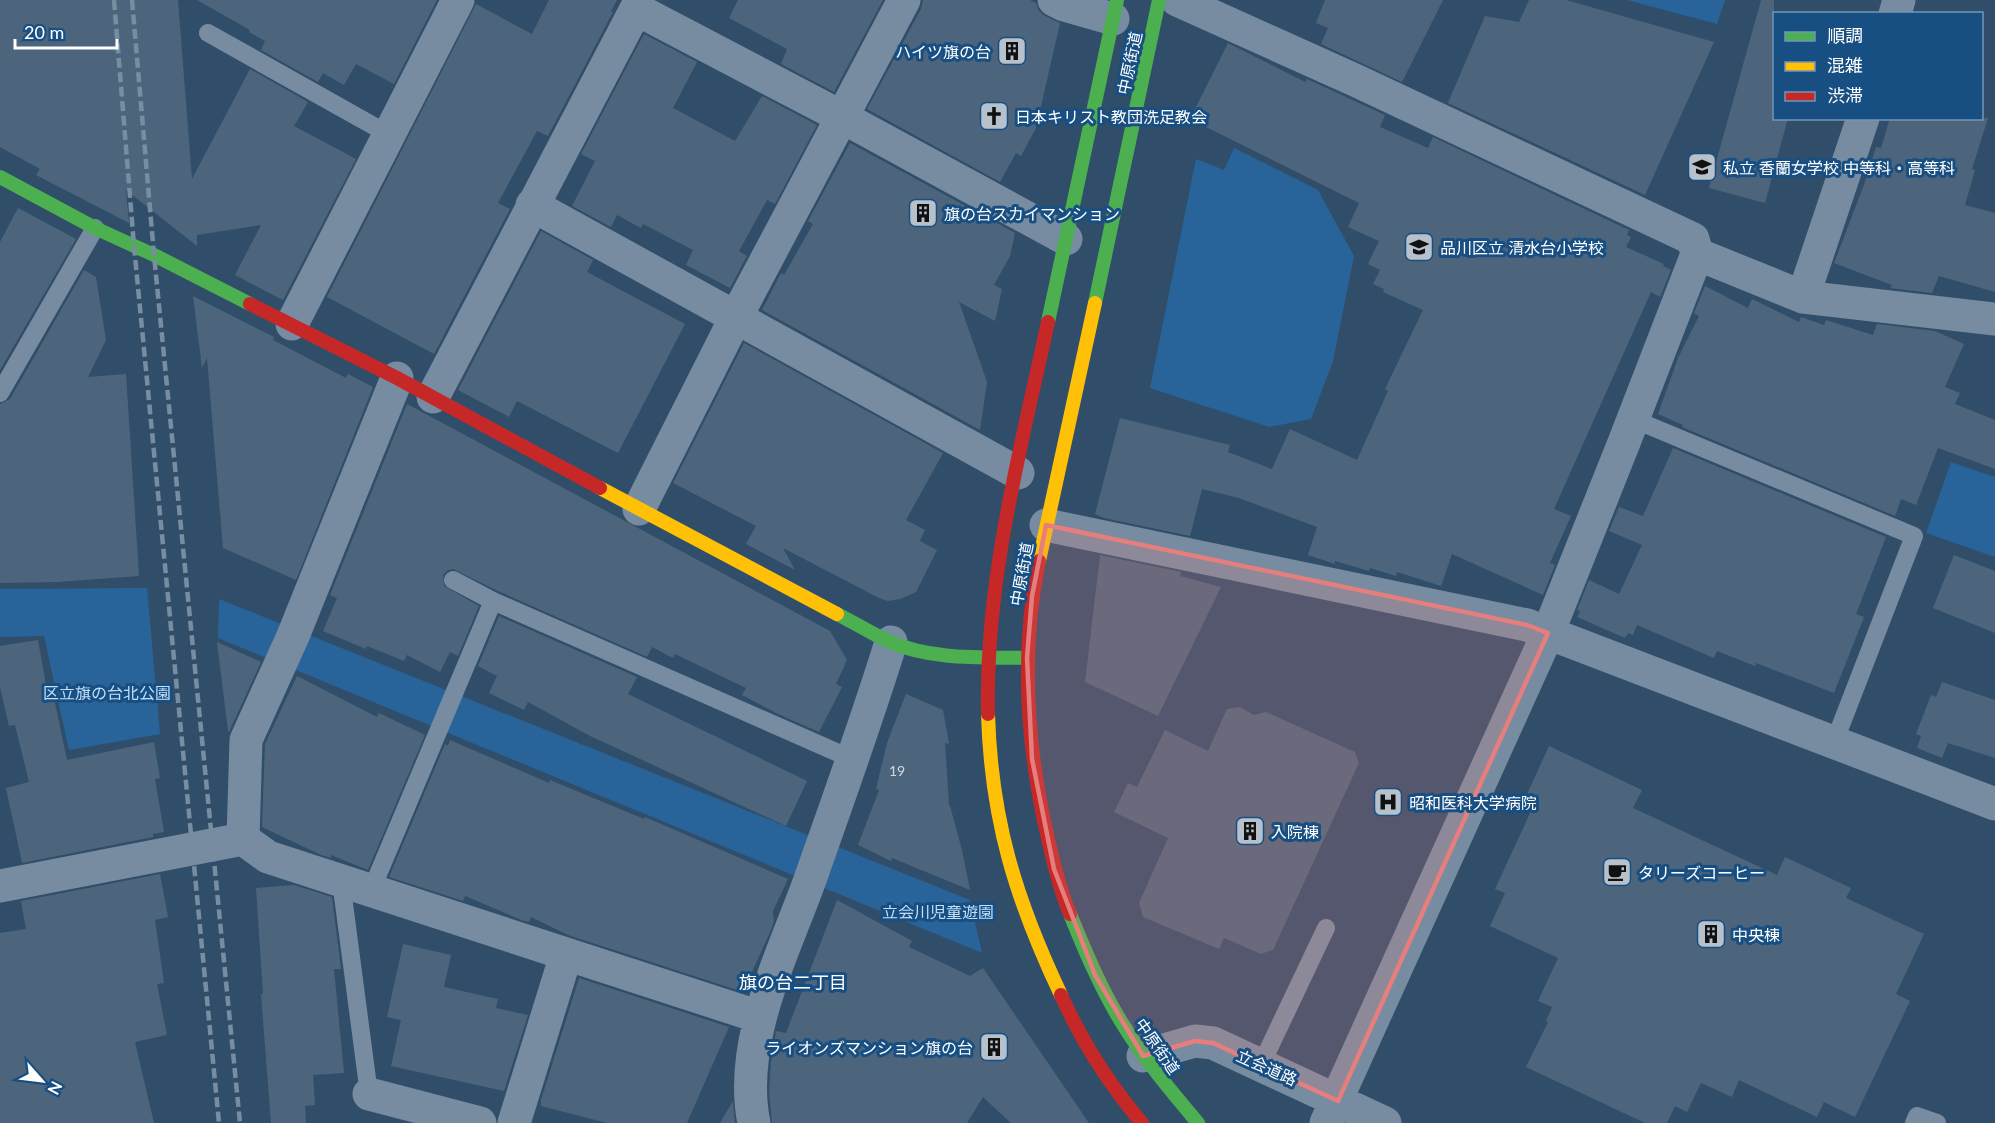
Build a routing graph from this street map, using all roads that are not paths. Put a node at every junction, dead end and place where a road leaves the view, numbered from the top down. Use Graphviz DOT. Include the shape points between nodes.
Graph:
graph roads {
  1 [pos="458,0"];
  2 [pos="904,0"];
  3 [pos="1054,0"];
  4 [pos="1159,0"];
  5 [pos="1178,0"];
  6 [pos="1115,10"];
  7 [pos="208,33"];
  8 [pos="842,117"];
  9 [pos="1862,120"];
  10 [pos="388,134"];
  11 [pos="0,177"];
  12 [pos="532,205"];
  13 [pos="95,228"];
  14 [pos="1066,238"];
  15 [pos="1697,254"];
  16 [pos="1803,297"];
  17 [pos="736,317"];
  18 [pos="1995,319"];
  19 [pos="292,324"];
  20 [pos="397,378"];
  21 [pos="0,393"];
  22 [pos="433,397"];
  23 [pos="1633,420"];
  24 [pos="1018,473"];
  25 [pos="639,509"];
  26 [pos="1046,525"];
  27 [pos="453,580"];
  28 [pos="493,601"];
  29 [pos="1548,633"];
  30 [pos="891,642"];
  31 [pos="987,657"];
  32 [pos="1027,658"];
  33 [pos="1834,743"];
  34 [pos="852,759"];
  35 [pos="1995,804"];
  36 [pos="243,839"];
  37 [pos="0,886"];
  38 [pos="356,886"];
  39 [pos="1326,928"];
  40 [pos="566,955"];
  41 [pos="760,1017"];
  42 [pos="1143,1056"];
  43 [pos="1261,1065"];
  44 [pos="369,1094"];
  45 [pos="1332,1112"];
  46 [pos="480,1123"];
  47 [pos="514,1123"];
  48 [pos="754,1123"];
  49 [pos="1142,1123"];
  50 [pos="1198,1123"];
  51 [pos="1385,1123"];
  52 [pos="1914,1123"];
  53 [pos="1936,1123"];
  1 -- 10 [label="street"];
  2 -- 8 [label="street"];
  3 -- 6 [label="street" via="1064,5"];
  4 -- 26 [label="main road, 中原街道"];
  5 -- 15 [label="street" via="1693,239"];
  6 -- 14 [label="main road, 中原街道"];
  7 -- 10 [label="lane"];
  8 -- 12 [label="street" via="636,9"];
  8 -- 14 [label="street"];
  8 -- 17 [label="street"];
  9 -- 16 [label="street"];
  10 -- 19 [label="street"];
  11 -- 13 [label="main road"];
  12 -- 17 [label="street"];
  12 -- 22 [label="street"];
  13 -- 19 [label="main road"];
  13 -- 21 [label="lane"];
  14 -- 24 [label="main road, 中原街道"];
  15 -- 16 [label="street"];
  15 -- 23 [label="street"];
  16 -- 18 [label="street"];
  17 -- 24 [label="street"];
  17 -- 25 [label="street"];
  19 -- 20 [label="main road"];
  20 -- 22 [label="main road"];
  20 -- 36 [label="street" via="293,636 246,740"];
  22 -- 25 [label="main road"];
  23 -- 29 [label="street"];
  23 -- 33 [label="lane" via="1914,536"];
  24 -- 31 [label="main road, 中原街道" via="994,583"];
  25 -- 30 [label="main road"];
  26 -- 29 [label="street" via="1527,625"];
  26 -- 32 [label="main road, 中原街道" via="1032,596"];
  27 -- 28 [label="lane"];
  28 -- 34 [label="lane"];
  28 -- 38 [label="lane"];
  29 -- 33 [label="street"];
  29 -- 45 [label="street"];
  30 -- 31 [label="main road" via="934,655"];
  30 -- 34 [label="street"];
  31 -- 32 [label="main road"];
  31 -- 49 [label="main road, 中原街道" via="993,782 1003,838 1023,906 1067,1009 1104,1073"];
  32 -- 42 [label="main road, 中原街道" via="1032,759 1054,869 1095,975"];
  33 -- 35 [label="street"];
  34 -- 41 [label="street"];
  36 -- 37 [label="street"];
  36 -- 38 [label="street" via="268,857"];
  38 -- 40 [label="street"];
  38 -- 44 [label="lane"];
  39 -- 43 [label="lane"];
  40 -- 41 [label="street"];
  40 -- 47 [label="street"];
  41 -- 48 [label="street" via="751,1071 750,1106"];
  42 -- 43 [label="street, 立会道路" via="1195,1041 1213,1044"];
  42 -- 50 [label="main road, 中原街道"];
  43 -- 45 [label="street, 立会道路"];
  44 -- 46 [label="street"];
  45 -- 51 [label="street, 立会道路"];
  52 -- 53 [label="lane" via="1917,1116"];
}
